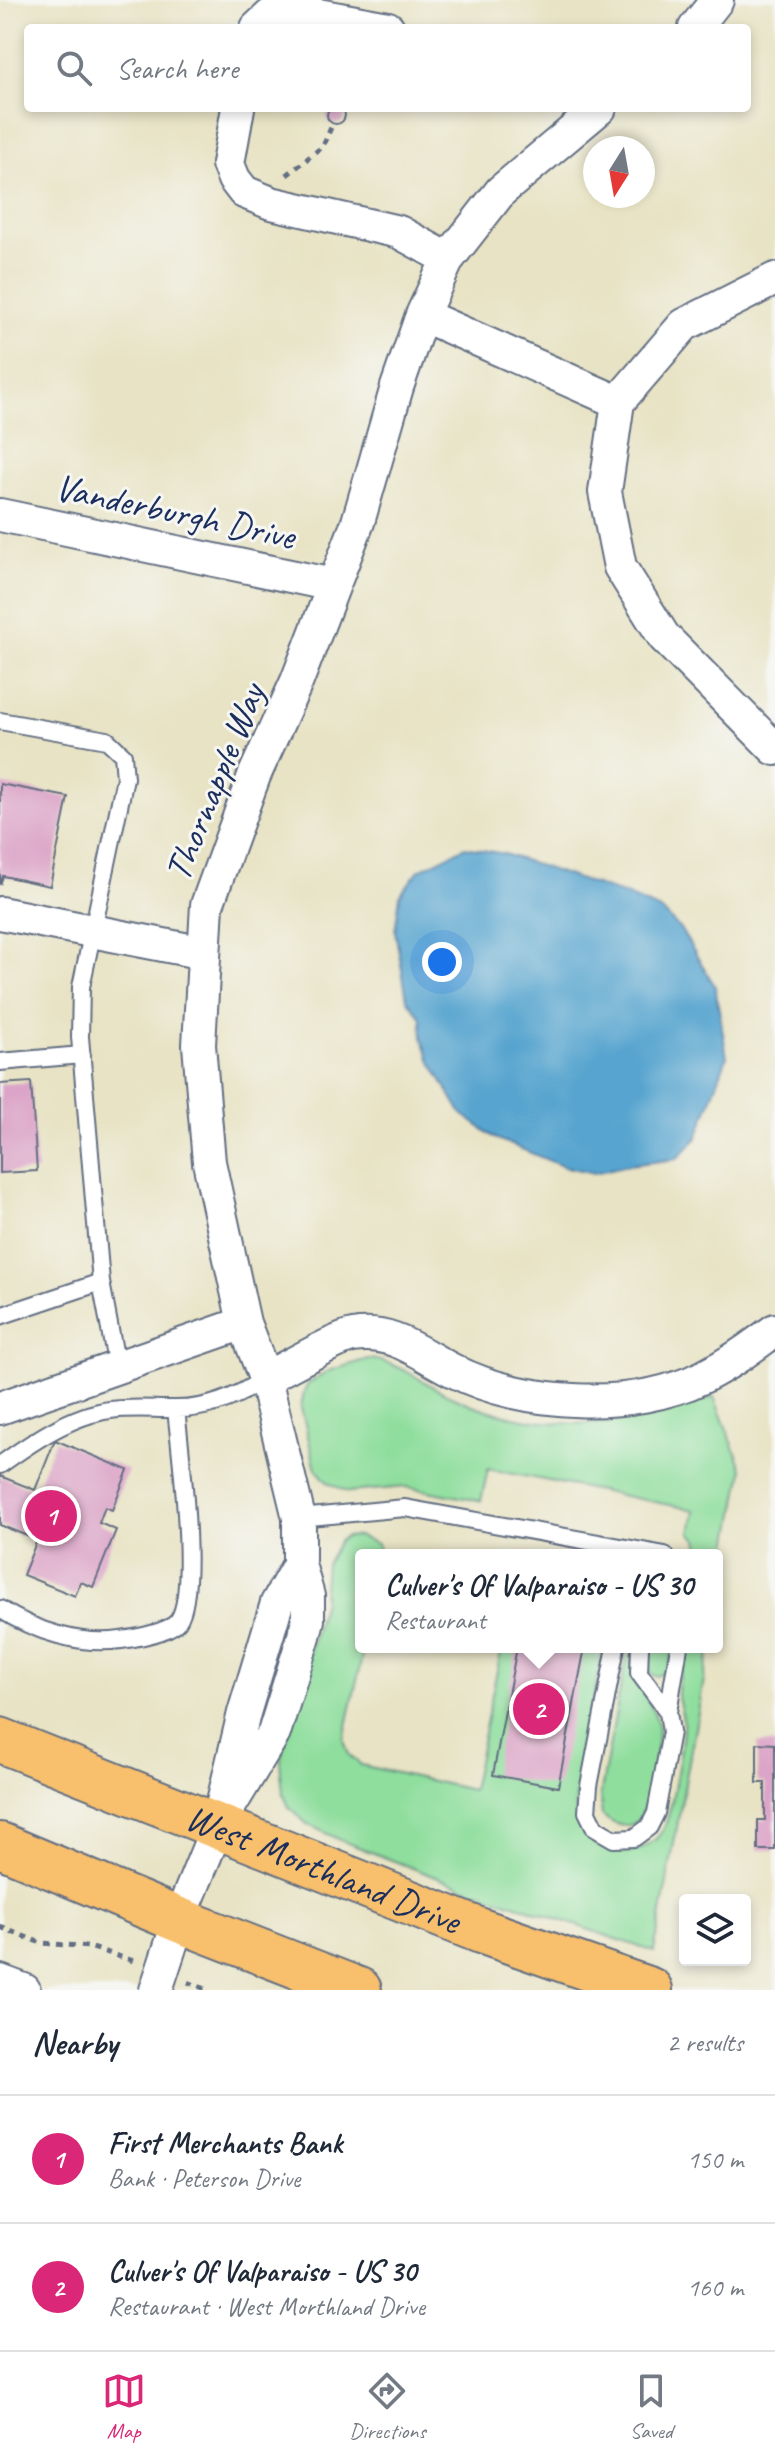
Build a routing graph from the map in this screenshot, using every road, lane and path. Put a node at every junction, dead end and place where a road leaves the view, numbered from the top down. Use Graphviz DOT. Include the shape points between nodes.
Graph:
graph roads {
  1 [pos="717,0"];
  2 [pos="261,24"];
  3 [pos="366,24"];
  4 [pos="698,24"];
  5 [pos="237,112"];
  6 [pos="595,112"];
  7 [pos="333,123"];
  8 [pos="271,203"];
  9 [pos="448,259"];
  10 [pos="775,279"];
  11 [pos="422,315"];
  12 [pos="618,402"];
  13 [pos="0,515"];
  14 [pos="333,585"];
  15 [pos="0,721"];
  16 [pos="775,749"];
  17 [pos="0,913"];
  18 [pos="93,932"];
  19 [pos="204,953"];
  20 [pos="82,1055"];
  21 [pos="0,1062"];
  22 [pos="101,1282"];
  23 [pos="0,1316"];
  24 [pos="244,1323"];
  25 [pos="772,1341"];
  26 [pos="117,1367"];
  27 [pos="265,1378"];
  28 [pos="0,1408"];
  29 [pos="176,1409"];
  30 [pos="0,1465"];
  31 [pos="299,1518"];
  32 [pos="618,1549"];
  33 [pos="0,1609"];
  34 [pos="615,1653"];
  35 [pos="640,1653"];
  36 [pos="678,1653"];
  37 [pos="668,1712"];
  38 [pos="0,1740"];
  39 [pos="217,1827"];
  40 [pos="0,1845"];
  41 [pos="179,1920"];
  42 [pos="0,1927"];
  43 [pos="0,1981"];
  44 [pos="159,1981"];
  45 [pos="24,1990"];
  46 [pos="208,1990"];
  47 [pos="359,1990"];
  48 [pos="650,1990"];
  1 -- 4 [label="street"];
  2 -- 3 [label="street" via="271,15 291,10"];
  5 -- 8 [label="street" via="228,164 244,192"];
  6 -- 9 [label="street, Thornapple Way" via="501,191"];
  7 -- 8 [label="path" via="323,146 281,181"];
  8 -- 9 [label="street" via="399,232"];
  9 -- 11 [label="street, Thornapple Way"];
  10 -- 12 [label="street" via="684,325"];
  11 -- 12 [label="street"];
  11 -- 14 [label="street, Thornapple Way" via="358,522"];
  12 -- 16 [label="street" via="605,492 620,567 664,637"];
  13 -- 14 [label="street, Vanderburgh Drive"];
  14 -- 19 [label="street, Thornapple Way" via="207,905"];
  15 -- 18 [label="lane" via="107,740 123,755 125,778"];
  17 -- 18 [label="street"];
  18 -- 19 [label="street"];
  18 -- 20 [label="lane" via="81,987"];
  19 -- 24 [label="street, Thornapple Way" via="199,1045 209,1162"];
  20 -- 21 [label="lane"];
  20 -- 22 [label="lane"];
  22 -- 23 [label="lane"];
  22 -- 26 [label="lane"];
  24 -- 26 [label="street"];
  24 -- 27 [label="street, Thornapple Way"];
  25 -- 27 [label="street" via="701,1378 631,1397 548,1399 499,1389 386,1335 351,1336"];
  26 -- 28 [label="street"];
  27 -- 29 [label="lane" via="225,1401"];
  27 -- 31 [label="street, Thornapple Way"];
  29 -- 30 [label="lane" via="139,1407 94,1414"];
  29 -- 33 [label="lane" via="188,1549 180,1620 152,1633 102,1643 44,1629"];
  31 -- 32 [label="lane" via="405,1508"];
  31 -- 39 [label="street, Thornapple Way" via="299,1564 277,1603"];
  34 -- 37 [label="lane" via="587,1812 595,1828 614,1839 634,1838 656,1813 671,1732"];
  35 -- 37 [label="lane" via="639,1673"];
  36 -- 37 [label="lane"];
  38 -- 39 [label="highway, West Morthland Drive"];
  39 -- 41 [label="street, Thornapple Way"];
  39 -- 48 [label="highway, West Morthland Drive" via="481,1931"];
  40 -- 41 [label="highway"];
  41 -- 44 [label="street, Thornapple Way"];
  41 -- 47 [label="highway"];
  42 -- 44 [label="path" via="41,1943 89,1947"];
  43 -- 45 [label="street"];
  44 -- 46 [label="path"];
}
